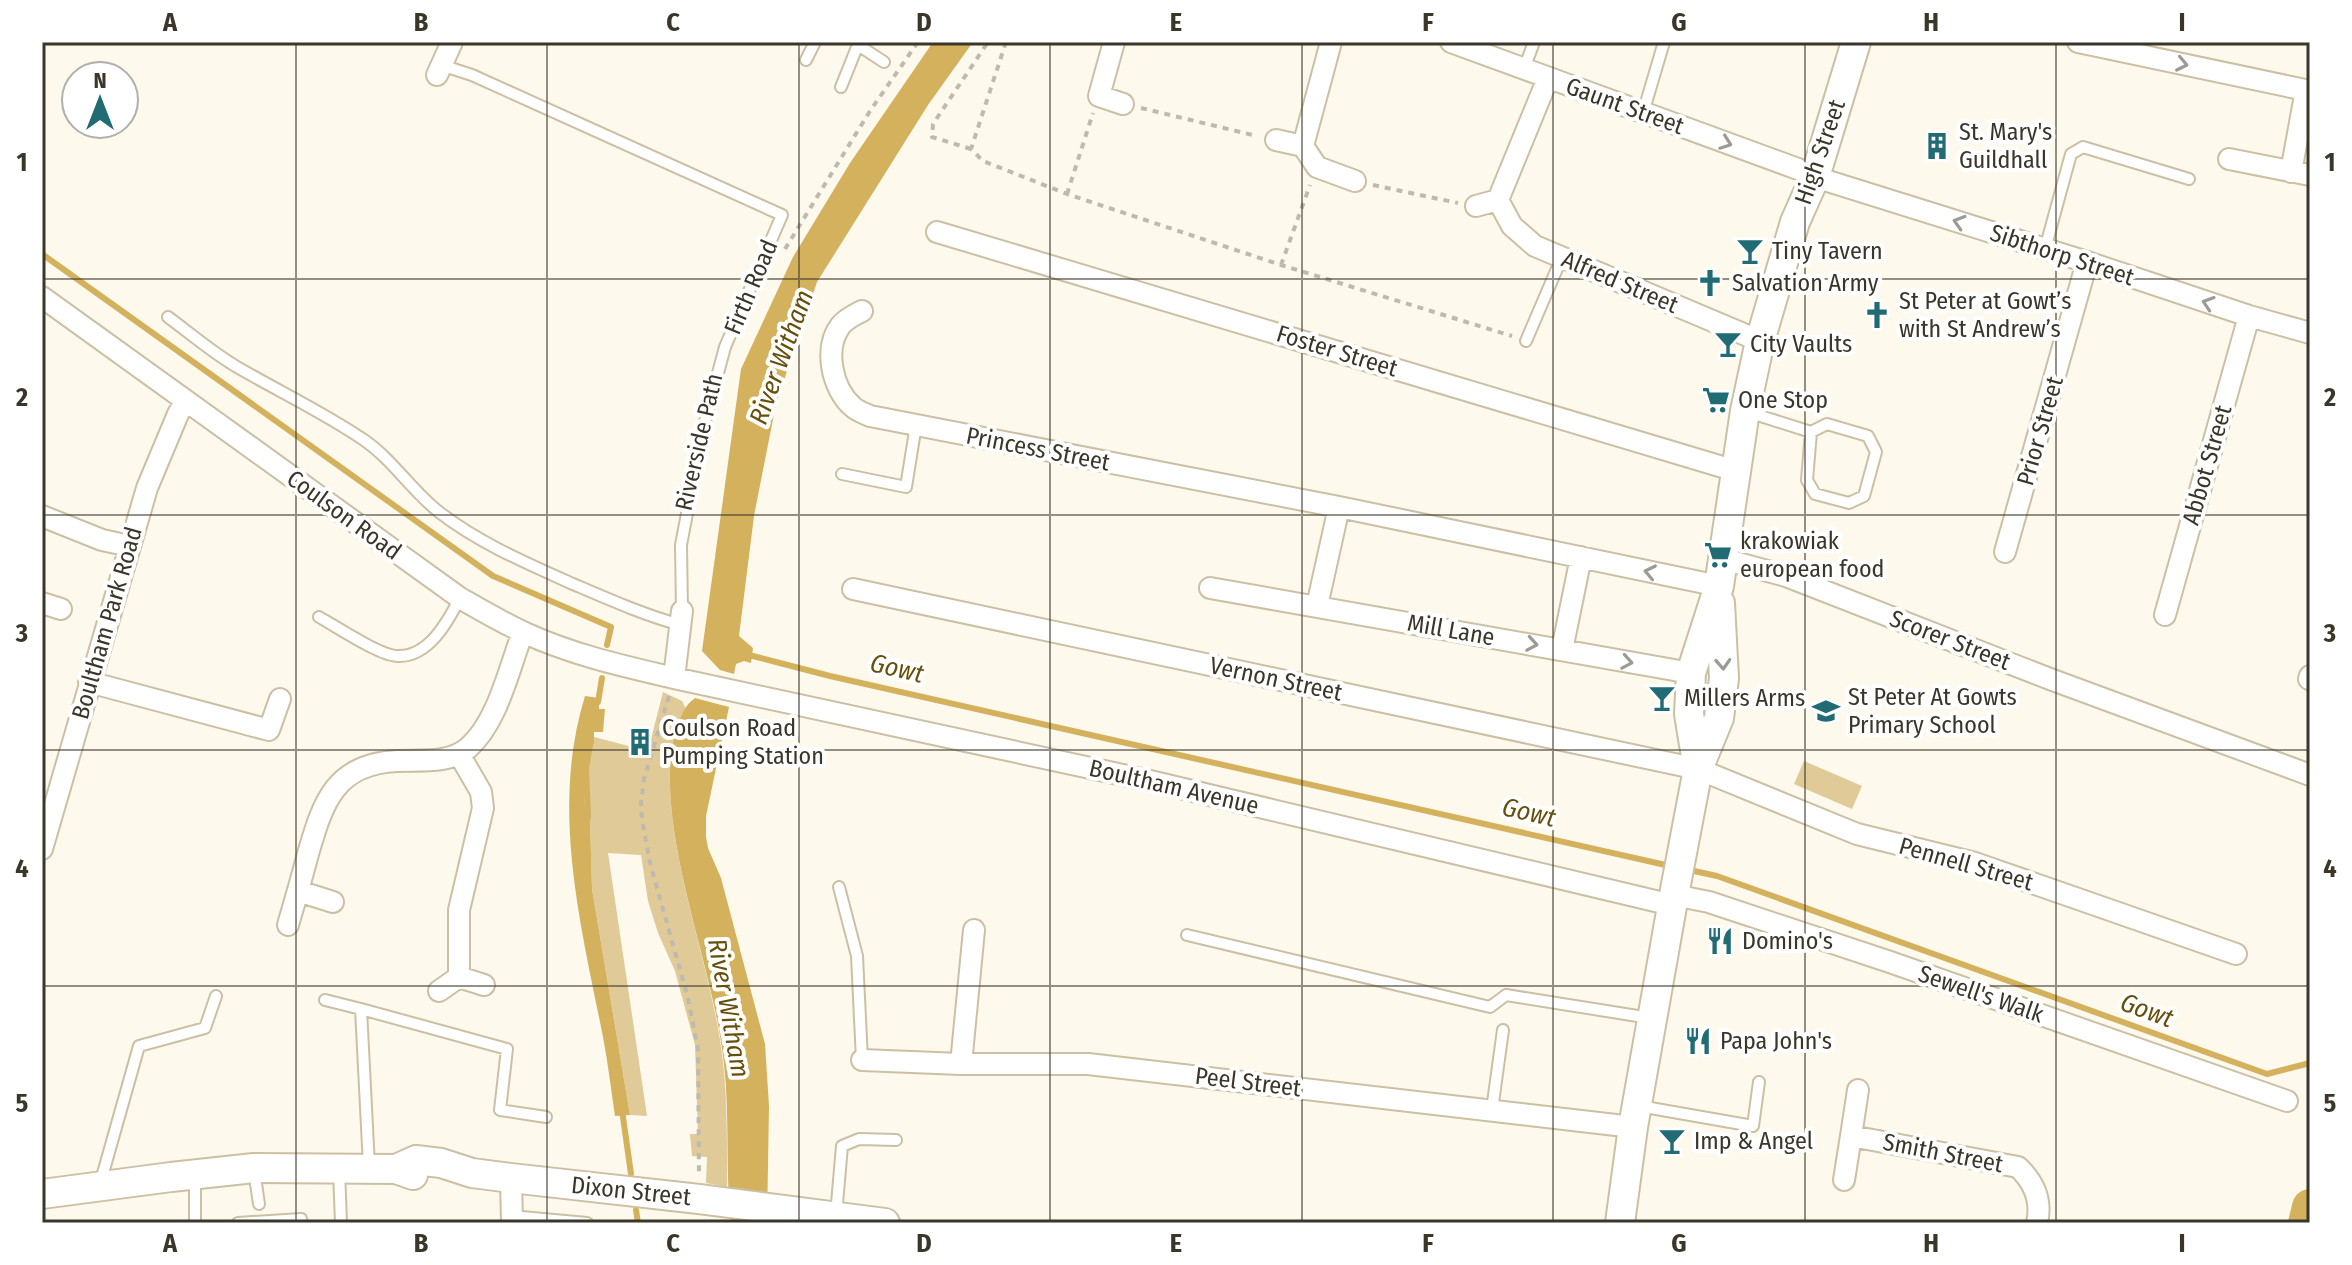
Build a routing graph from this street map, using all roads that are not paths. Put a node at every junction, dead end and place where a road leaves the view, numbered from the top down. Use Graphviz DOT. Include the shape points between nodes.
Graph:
graph roads {
  1 [pos="452,42"];
  2 [pos="815,42"];
  3 [pos="1114,42"];
  4 [pos="1331,42"];
  5 [pos="1451,42"];
  6 [pos="1534,42"];
  7 [pos="1664,42"];
  8 [pos="1838,42"];
  9 [pos="1856,42"];
  10 [pos="2078,42"];
  11 [pos="858,44"];
  12 [pos="806,60"];
  13 [pos="884,62"];
  14 [pos="1524,69"];
  15 [pos="439,70"];
  16 [pos="1548,78"];
  17 [pos="841,87"];
  18 [pos="2308,90"];
  19 [pos="1123,104"];
  20 [pos="1643,113"];
  21 [pos="1276,140"];
  22 [pos="1303,146"];
  23 [pos="2229,159"];
  24 [pos="1806,173"];
  25 [pos="2300,174"];
  26 [pos="2189,179"];
  27 [pos="1355,181"];
  28 [pos="1498,200"];
  29 [pos="1476,206"];
  30 [pos="937,232"];
  31 [pos="2045,249"];
  32 [pos="1562,257"];
  33 [pos="2087,262"];
  34 [pos="42,297"];
  35 [pos="862,311"];
  36 [pos="2249,316"];
  37 [pos="168,317"];
  38 [pos="2310,333"];
  39 [pos="1526,341"];
  40 [pos="1760,341"];
  41 [pos="185,402"];
  42 [pos="1745,411"];
  43 [pos="916,425"];
  44 [pos="1811,432"];
  45 [pos="1736,471"];
  46 [pos="842,474"];
  47 [pos="1339,507"];
  48 [pos="42,516"];
  49 [pos="130,546"];
  50 [pos="2005,552"];
  51 [pos="1581,557"];
  52 [pos="1721,573"];
  53 [pos="1210,588"];
  54 [pos="853,589"];
  55 [pos="460,598"];
  56 [pos="1317,606"];
  57 [pos="2165,615"];
  58 [pos="319,617"];
  59 [pos="681,618"];
  60 [pos="523,632"];
  61 [pos="1562,650"];
  62 [pos="1691,673"];
  63 [pos="674,678"];
  64 [pos="89,682"];
  65 [pos="280,699"];
  66 [pos="459,754"];
  67 [pos="1698,769"];
  68 [pos="2310,775"];
  69 [pos="51,779"];
  70 [pos="42,849"];
  71 [pos="839,887"];
  72 [pos="298,891"];
  73 [pos="1674,895"];
  74 [pos="333,902"];
  75 [pos="288,925"];
  76 [pos="974,930"];
  77 [pos="1187,935"];
  78 [pos="2236,954"];
  79 [pos="459,977"];
  80 [pos="484,985"];
  81 [pos="439,991"];
  82 [pos="216,996"];
  83 [pos="325,1000"];
  84 [pos="361,1009"];
  85 [pos="1652,1019"];
  86 [pos="1503,1030"];
  87 [pos="862,1060"];
  88 [pos="961,1064"];
  89 [pos="1759,1082"];
  90 [pos="1858,1090"];
  91 [pos="2287,1101"];
  92 [pos="1492,1110"];
  93 [pos="1635,1116"];
  94 [pos="546,1117"];
  95 [pos="1851,1136"];
  96 [pos="896,1140"];
  97 [pos="254,1168"];
  98 [pos="339,1168"];
  99 [pos="382,1168"];
  100 [pos="195,1174"];
  101 [pos="511,1178"];
  102 [pos="1844,1180"];
  103 [pos="99,1186"];
  104 [pos="42,1194"];
  105 [pos="259,1204"];
  106 [pos="836,1217"];
  107 [pos="512,1220"];
  108 [pos="195,1223"];
  109 [pos="238,1223"];
  110 [pos="302,1223"];
  111 [pos="341,1223"];
  112 [pos="587,1223"];
  113 [pos="885,1223"];
  114 [pos="1620,1223"];
  115 [pos="2037,1223"];
  1 -- 15 [label="street, Firth Road"];
  2 -- 12 [label="lane"];
  3 -- 19 [label="street" via="1099,96"];
  4 -- 22 [label="street"];
  5 -- 14 [label="street, Gaunt Street"];
  6 -- 14 [label="lane"];
  7 -- 20 [label="lane"];
  8 -- 24 [label="street, High Street"];
  9 -- 24 [label="street, High Street"];
  10 -- 18 [label="street, one-way"];
  11 -- 13 [label="lane"];
  11 -- 17 [label="lane"];
  14 -- 16 [label="street, Gaunt Street"];
  15 -- 59 [label="lane, Firth Road" via="472,75 782,215 725,347 703,429 681,545"];
  16 -- 20 [label="street, Gaunt Street"];
  16 -- 28 [label="street"];
  18 -- 25 [label="street"];
  20 -- 24 [label="street, Gaunt Street, one-way"];
  21 -- 22 [label="street"];
  22 -- 27 [label="street" via="1317,167"];
  23 -- 25 [label="street"];
  31 -- 24 [label="street, Sibthorp Street, one-way"];
  24 -- 40 [label="street, High Street"];
  26 -- 31 [label="lane" via="2083,147 2071,154"];
  28 -- 29 [label="street"];
  28 -- 32 [label="street, Alfred Street" via="1512,226 1535,246"];
  30 -- 45 [label="street, Foster Street"];
  31 -- 33 [label="street, Sibthorp Street"];
  32 -- 39 [label="lane"];
  32 -- 40 [label="street, Alfred Street"];
  36 -- 33 [label="street, Sibthorp Street, one-way"];
  33 -- 50 [label="street, Prior Street"];
  34 -- 41 [label="street, Coulson Road"];
  35 -- 43 [label="street, Princess Street" via="837,331 832,357 836,383 853,408"];
  36 -- 38 [label="street, Sibthorp Street"];
  36 -- 57 [label="street, Abbot Street"];
  37 -- 59 [label="lane" via="235,366 374,447 439,512 485,543 661,620"];
  40 -- 42 [label="street, High Street"];
  41 -- 49 [label="street, Boultham Park Road" via="147,488"];
  41 -- 55 [label="street, Coulson Road"];
  42 -- 44 [label="lane"];
  42 -- 45 [label="street, High Street"];
  43 -- 46 [label="lane" via="906,487"];
  43 -- 47 [label="street, Princess Street"];
  44 -- 44 [label="lane" via="1807,480 1815,494 1849,503 1864,496 1876,452 1868,436 1827,424"];
  45 -- 52 [label="street, High Street"];
  47 -- 51 [label="street, Princess Street"];
  47 -- 56 [label="street"];
  48 -- 49 [label="street"];
  49 -- 64 [label="street, Boultham Park Road"];
  52 -- 51 [label="street, Princess Street, one-way"];
  51 -- 61 [label="street"];
  52 -- 62 [label="street"];
  52 -- 67 [label="street, one-way" via="1724,678 1719,718"];
  52 -- 68 [label="street, Scorer Street" via="1786,576"];
  53 -- 56 [label="street, Mill Lane"];
  54 -- 67 [label="street, Vernon Street"];
  55 -- 58 [label="lane" via="432,640 400,656"];
  55 -- 60 [label="street, Coulson Road"];
  56 -- 61 [label="street, Mill Lane, one-way"];
  59 -- 63 [label="street, Firth Road"];
  60 -- 63 [label="street, Coulson Road" via="602,661"];
  60 -- 66 [label="street" via="486,725"];
  61 -- 62 [label="street, Mill Lane, one-way"];
  62 -- 67 [label="street" via="1689,714"];
  63 -- 73 [label="street, Boultham Avenue"];
  64 -- 65 [label="street" via="269,730"];
  64 -- 69 [label="street, Boultham Park Road"];
  66 -- 72 [label="street" via="377,763 342,780 319,817"];
  66 -- 79 [label="street" via="481,792 483,808 459,910"];
  67 -- 73 [label="street"];
  67 -- 78 [label="street, Pennell Street" via="1857,834 1975,863"];
  69 -- 70 [label="street, Boultham Park Road"];
  71 -- 87 [label="lane" via="857,956"];
  72 -- 74 [label="street"];
  72 -- 75 [label="street"];
  73 -- 85 [label="street"];
  73 -- 91 [label="street, Sewell's Walk" via="1890,962"];
  76 -- 88 [label="street"];
  77 -- 85 [label="lane" via="1490,1007 1506,995"];
  79 -- 80 [label="street"];
  79 -- 81 [label="street"];
  82 -- 103 [label="lane" via="205,1028 139,1046"];
  83 -- 84 [label="lane"];
  84 -- 94 [label="lane" via="507,1049 500,1110"];
  84 -- 99 [label="lane"];
  85 -- 93 [label="street"];
  86 -- 92 [label="lane"];
  87 -- 88 [label="street, Peel Street"];
  88 -- 92 [label="street, Peel Street" via="1088,1064"];
  89 -- 93 [label="lane" via="1753,1126"];
  90 -- 95 [label="street, Smith Street"];
  92 -- 93 [label="street, Peel Street"];
  93 -- 114 [label="street"];
  95 -- 102 [label="street"];
  95 -- 115 [label="street, Smith Street" via="2018,1167 2029,1177 2041,1206"];
  96 -- 106 [label="lane" via="859,1139 842,1146"];
  97 -- 98 [label="street, Dixon Street"];
  97 -- 100 [label="street, Dixon Street"];
  97 -- 105 [label="lane"];
  98 -- 99 [label="street, Dixon Street"];
  98 -- 111 [label="lane"];
  99 -- 101 [label="street, Dixon Street" via="416,1160"];
  100 -- 103 [label="street, Dixon Street"];
  100 -- 108 [label="lane"];
  101 -- 106 [label="street, Dixon Street" via="707,1192"];
  101 -- 107 [label="street"];
  103 -- 104 [label="street, Dixon Street"];
  106 -- 113 [label="street, Dixon Street"];
  107 -- 112 [label="lane"];
  109 -- 110 [label="lane"];
}
